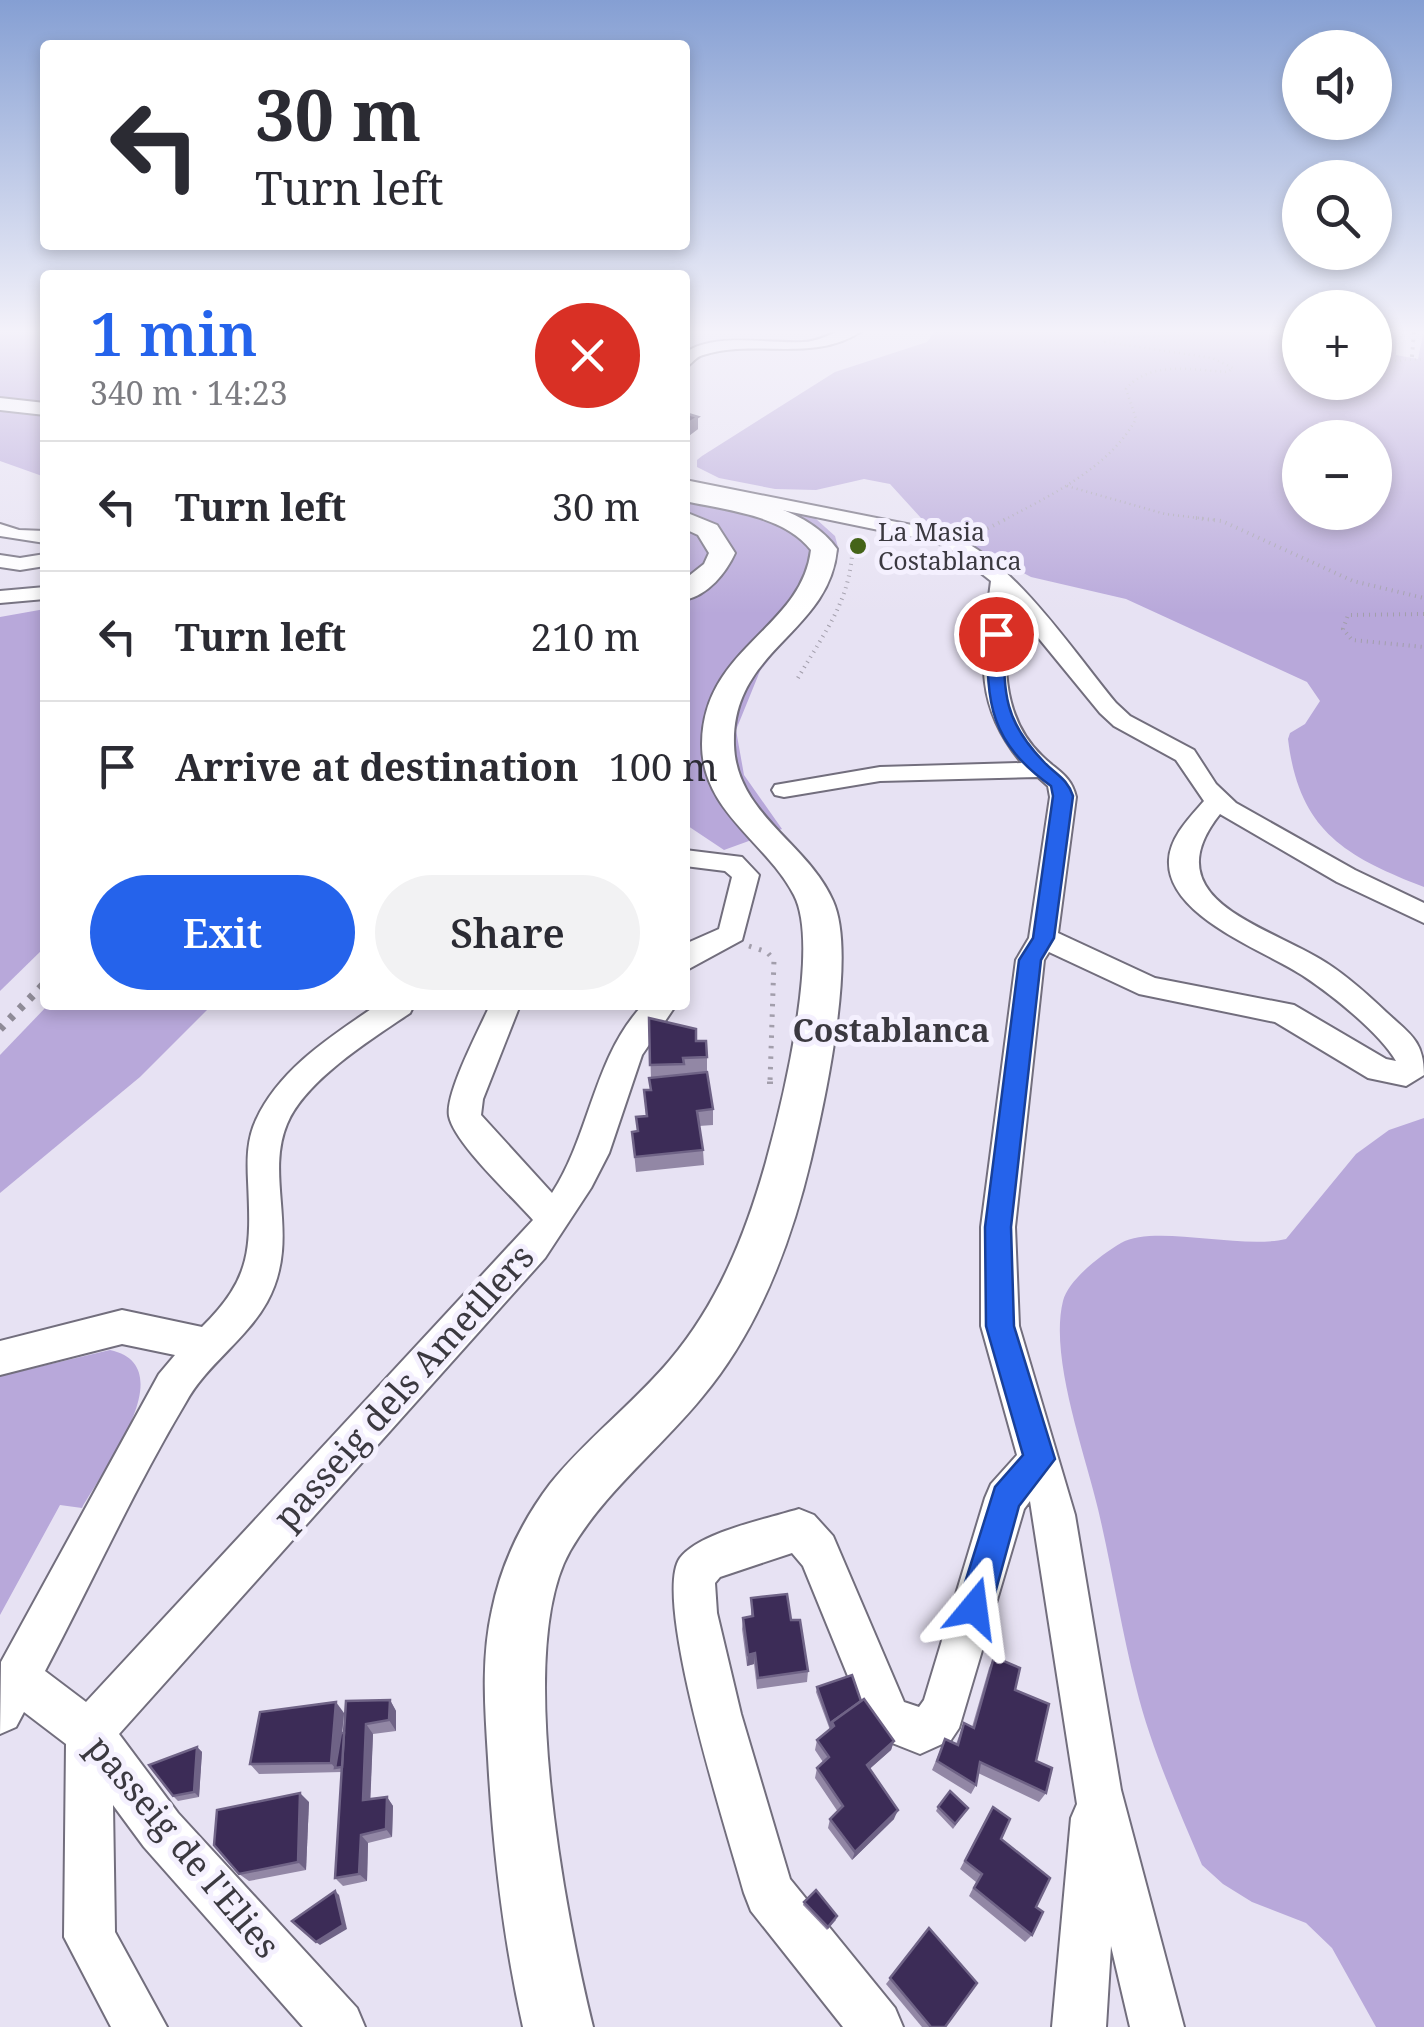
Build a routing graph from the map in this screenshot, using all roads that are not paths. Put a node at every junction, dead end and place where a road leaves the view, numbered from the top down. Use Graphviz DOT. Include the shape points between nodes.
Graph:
graph roads {
  1 [pos="690,487"];
  2 [pos="690,499"];
  3 [pos="690,500"];
  4 [pos="690,521"];
  5 [pos="0,530"];
  6 [pos="821,532"];
  7 [pos="40,537"];
  8 [pos="0,561"];
  9 [pos="40,561"];
  10 [pos="1001,579"];
  11 [pos="690,588"];
  12 [pos="40,591"];
  13 [pos="0,597"];
  14 [pos="1040,770"];
  15 [pos="784,790"];
  16 [pos="1217,801"];
  17 [pos="690,859"];
  18 [pos="1424,914"];
  19 [pos="1044,938"];
  20 [pos="690,953"];
  21 [pos="392,1010"];
  22 [pos="503,1010"];
  23 [pos="656,1010"];
  24 [pos="554,1219"];
  25 [pos="206,1345"];
  26 [pos="0,1358"];
  27 [pos="1040,1459"];
  28 [pos="9,1694"];
  29 [pos="89,1733"];
  30 [pos="1097,1790"];
  31 [pos="140,2027"];
  32 [pos="338,2027"];
  33 [pos="558,2027"];
  34 [pos="876,2027"];
  35 [pos="1080,2027"];
  36 [pos="1157,2027"];
  1 -- 6 [label="street"];
  2 -- 6 [label="main road"];
  3 -- 6 [label="main road" via="794,536"];
  4 -- 11 [label="main road" via="708,530 722,553 716,568"];
  5 -- 7 [label="street"];
  6 -- 10 [label="street" via="956,544"];
  6 -- 33 [label="main road" via="801,584 734,678 717,747 725,784 802,879 822,922 820,985 790,1145 759,1258 706,1352 564,1513 535,1562 522,1603 514,1691 530,1894"];
  8 -- 9 [label="street"];
  10 -- 14 [label="street" via="993,661 998,708 1008,734"];
  10 -- 16 [label="street" via="1108,708 1185,755"];
  12 -- 13 [label="street"];
  14 -- 15 [label="street" via="880,774"];
  14 -- 19 [label="street" via="1060,783 1063,796"];
  16 -- 18 [label="street"];
  16 -- 19 [label="street" via="1184,844 1180,864 1192,893 1349,995 1405,1047 1413,1067 1406,1074 1379,1070 1284,1013 1149,987"];
  17 -- 20 [label="street" via="734,863 746,875 727,938"];
  19 -- 27 [label="street" via="1030,960 997,1270 1000,1326"];
  21 -- 25 [label="street" via="339,1047 277,1111 265,1143 262,1275"];
  22 -- 24 [label="street" via="466,1116"];
  23 -- 24 [label="street, passeig dels Ametllers" via="636,1030 592,1153"];
  24 -- 29 [label="street, passeig dels Ametllers"];
  25 -- 26 [label="street" via="122,1326"];
  25 -- 28 [label="street" via="156,1416"];
  27 -- 30 [label="street" via="1063,1561"];
  27 -- 34 [label="street" via="1006,1498 943,1712 920,1731 888,1720 818,1551 799,1530 708,1560 693,1576 718,1714 769,1892"];
  28 -- 29 [label="street, passeig de l'Elies"];
  29 -- 31 [label="street" via="90,1937"];
  29 -- 32 [label="street, passeig de l'Elies" via="161,1830"];
  30 -- 35 [label="street"];
  30 -- 36 [label="street"];
}
